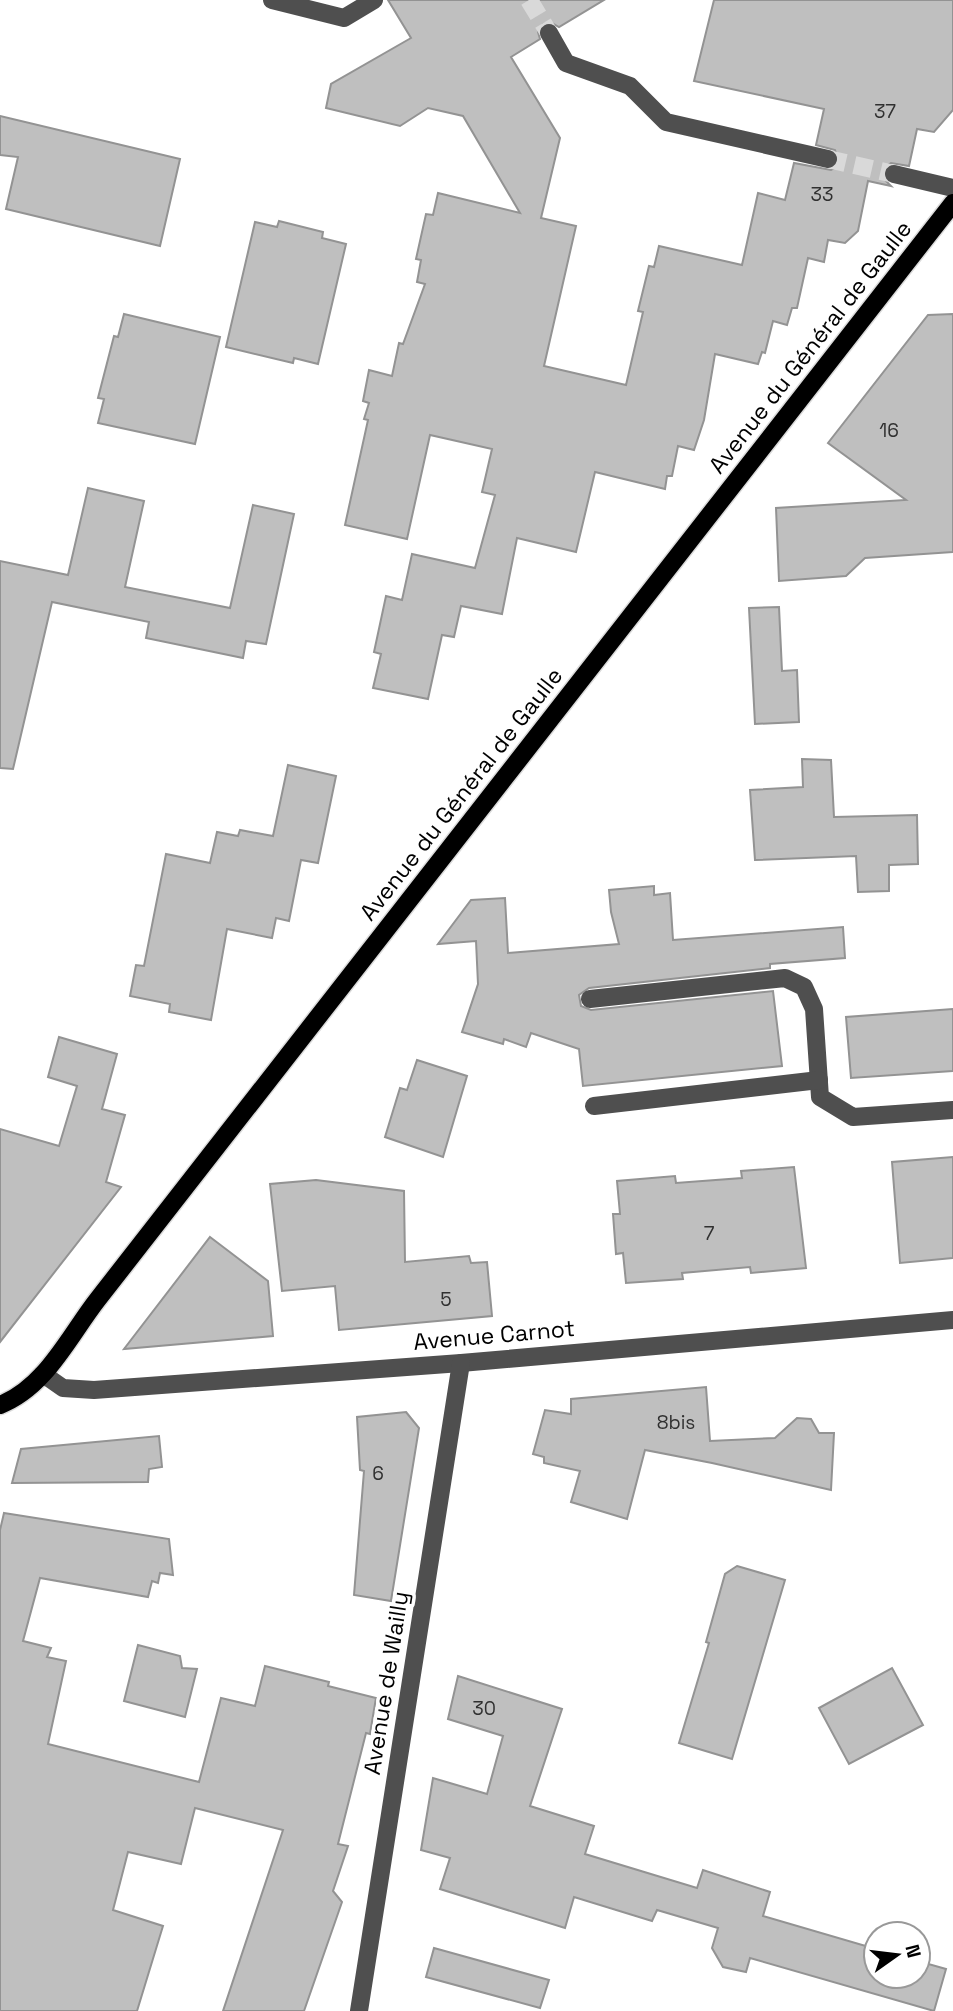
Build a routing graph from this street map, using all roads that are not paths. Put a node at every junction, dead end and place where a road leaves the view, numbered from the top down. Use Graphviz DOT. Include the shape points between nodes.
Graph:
graph roads {
  1 [pos="272,0"];
  2 [pos="374,0"];
  3 [pos="549,33"];
  4 [pos="828,159"];
  5 [pos="894,174"];
  6 [pos="953,188"];
  7 [pos="953,203"];
  8 [pos="590,999"];
  9 [pos="819,1080"];
  10 [pos="594,1106"];
  11 [pos="953,1110"];
  12 [pos="953,1320"];
  13 [pos="461,1363"];
  14 [pos="43,1374"];
  15 [pos="0,1405"];
  16 [pos="359,2011"];
  1 -- 2 [label="street" via="344,18"];
  3 -- 4 [label="street" via="566,63 630,86 666,122"];
  5 -- 6 [label="street"];
  7 -- 14 [label="main road, Avenue du Général de Gaulle"];
  8 -- 9 [label="street" via="785,978 804,987 814,1009"];
  9 -- 10 [label="street"];
  9 -- 11 [label="street" via="820,1097 853,1117"];
  12 -- 13 [label="street, Avenue Carnot"];
  13 -- 14 [label="street, Avenue Carnot" via="94,1390 63,1388"];
  13 -- 16 [label="street, Avenue de Wailly"];
  14 -- 15 [label="main road, Avenue du Général de Gaulle"];
}
